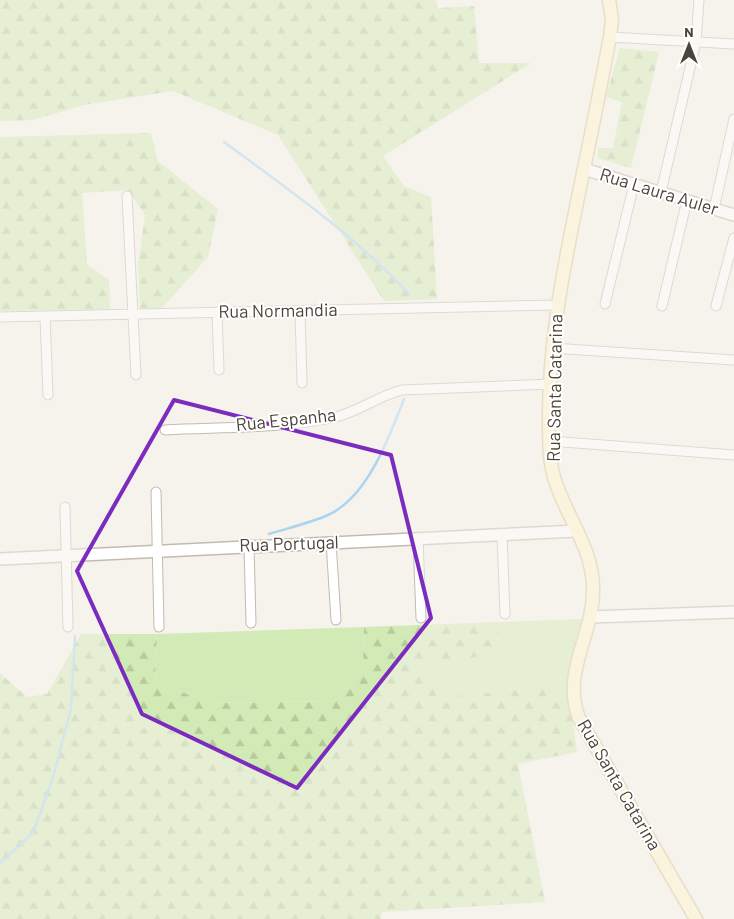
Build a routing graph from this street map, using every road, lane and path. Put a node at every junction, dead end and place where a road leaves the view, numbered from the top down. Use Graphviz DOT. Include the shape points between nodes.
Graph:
graph roads {
  1 [pos="609,0"];
  2 [pos="699,0"];
  3 [pos="610,37"];
  4 [pos="696,42"];
  5 [pos="734,44"];
  6 [pos="734,119"];
  7 [pos="584,169"];
  8 [pos="634,184"];
  9 [pos="661,192"];
  10 [pos="128,196"];
  11 [pos="687,200"];
  12 [pos="714,208"];
  13 [pos="734,215"];
  14 [pos="734,238"];
  15 [pos="606,304"];
  16 [pos="557,305"];
  17 [pos="662,306"];
  18 [pos="716,306"];
  19 [pos="300,311"];
  20 [pos="217,312"];
  21 [pos="133,314"];
  22 [pos="45,316"];
  23 [pos="0,317"];
  24 [pos="552,348"];
  25 [pos="734,360"];
  26 [pos="219,370"];
  27 [pos="136,374"];
  28 [pos="302,383"];
  29 [pos="551,384"];
  30 [pos="48,395"];
  31 [pos="165,430"];
  32 [pos="550,441"];
  33 [pos="734,455"];
  34 [pos="156,492"];
  35 [pos="65,508"];
  36 [pos="577,531"];
  37 [pos="502,534"];
  38 [pos="418,538"];
  39 [pos="331,542"];
  40 [pos="249,546"];
  41 [pos="157,550"];
  42 [pos="66,554"];
  43 [pos="0,559"];
  44 [pos="734,612"];
  45 [pos="505,614"];
  46 [pos="591,617"];
  47 [pos="421,618"];
  48 [pos="336,620"];
  49 [pos="251,623"];
  50 [pos="68,627"];
  51 [pos="159,627"];
  52 [pos="696,919"];
  1 -- 3 [label="main road, Rua Santa Catarina" via="612,18"];
  2 -- 4 [label="street"];
  3 -- 4 [label="street"];
  3 -- 7 [label="main road, Rua Santa Catarina"];
  4 -- 5 [label="street"];
  4 -- 9 [label="street"];
  6 -- 12 [label="street"];
  7 -- 8 [label="street, Rua Laura Auler"];
  7 -- 16 [label="main road, Rua Santa Catarina"];
  8 -- 9 [label="street, Rua Laura Auler"];
  8 -- 15 [label="street"];
  9 -- 11 [label="street, Rua Laura Auler"];
  10 -- 21 [label="street"];
  11 -- 12 [label="street, Rua Laura Auler"];
  11 -- 17 [label="street"];
  12 -- 13 [label="street, Rua Laura Auler"];
  14 -- 18 [label="street"];
  16 -- 19 [label="street, Rua Normandia"];
  16 -- 24 [label="main road, Rua Santa Catarina"];
  19 -- 20 [label="street, Rua Normandia"];
  19 -- 28 [label="street"];
  20 -- 21 [label="street, Rua Normandia"];
  20 -- 26 [label="street"];
  21 -- 22 [label="street, Rua Normandia"];
  21 -- 27 [label="street"];
  22 -- 23 [label="street, Rua Normandia"];
  22 -- 30 [label="street"];
  24 -- 25 [label="street"];
  24 -- 29 [label="main road, Rua Santa Catarina"];
  29 -- 31 [label="street, Rua Espanha" via="402,390 353,412 322,420"];
  29 -- 32 [label="main road, Rua Santa Catarina"];
  32 -- 33 [label="street"];
  32 -- 36 [label="main road, Rua Santa Catarina" via="554,478"];
  34 -- 41 [label="street"];
  35 -- 42 [label="street"];
  36 -- 37 [label="street, Rua Portugal"];
  36 -- 46 [label="main road, Rua Santa Catarina" via="592,570"];
  37 -- 38 [label="street, Rua Portugal"];
  37 -- 45 [label="street"];
  38 -- 39 [label="street, Rua Portugal"];
  38 -- 47 [label="street"];
  39 -- 40 [label="street, Rua Portugal"];
  39 -- 48 [label="street"];
  40 -- 41 [label="street, Rua Portugal"];
  40 -- 49 [label="street"];
  41 -- 42 [label="street, Rua Portugal"];
  41 -- 51 [label="street"];
  42 -- 43 [label="street, Rua Portugal"];
  42 -- 50 [label="street"];
  44 -- 46 [label="street"];
  46 -- 52 [label="main road, Rua Santa Catarina" via="573,680 576,709"];
}
